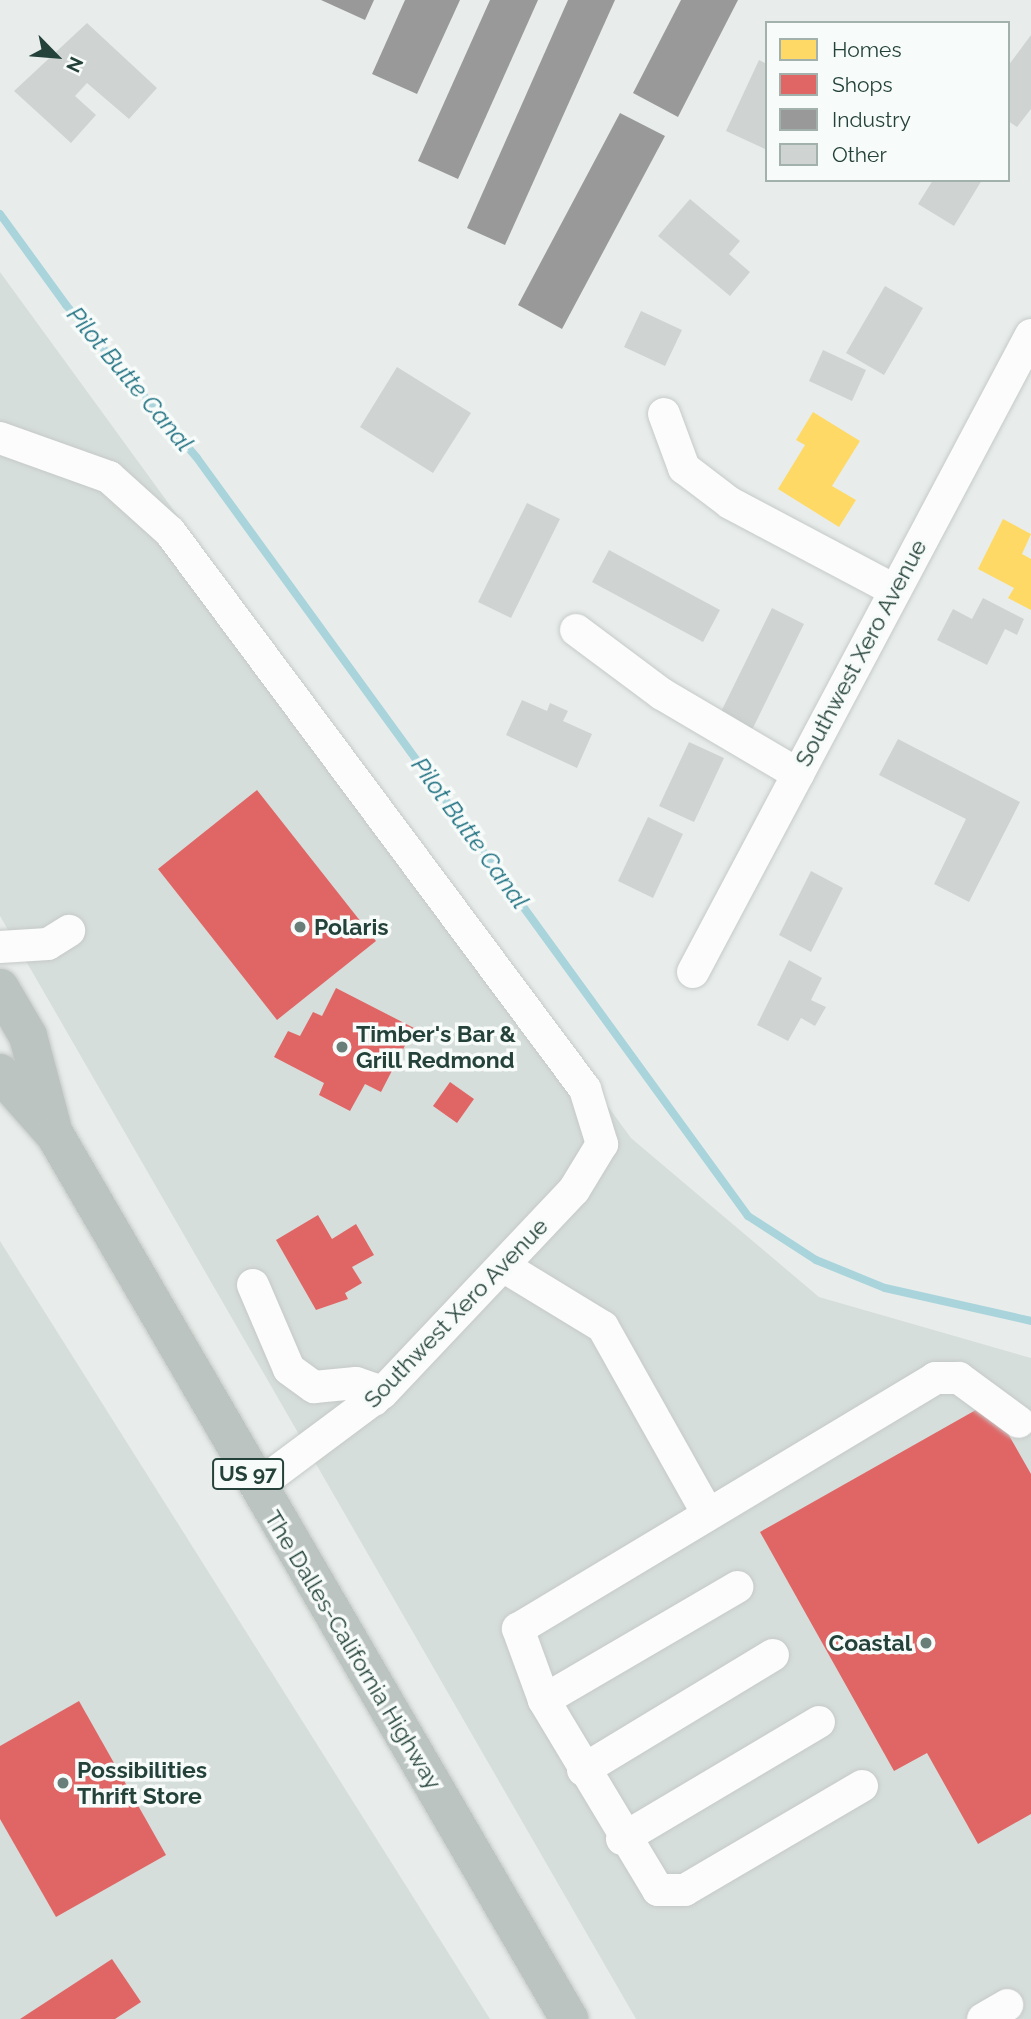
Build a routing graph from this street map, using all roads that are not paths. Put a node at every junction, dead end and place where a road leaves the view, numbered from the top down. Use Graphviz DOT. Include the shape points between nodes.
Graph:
graph roads {
  1 [pos="1031,335"];
  2 [pos="664,414"];
  3 [pos="0,438"];
  4 [pos="894,590"];
  5 [pos="576,630"];
  6 [pos="797,774"];
  7 [pos="69,931"];
  8 [pos="0,947"];
  9 [pos="693,972"];
  10 [pos="0,988"];
  11 [pos="0,1073"];
  12 [pos="55,1135"];
  13 [pos="503,1266"];
  14 [pos="253,1285"];
  15 [pos="374,1400"];
  16 [pos="1019,1422"];
  17 [pos="256,1487"];
  18 [pos="708,1514"];
  19 [pos="737,1587"];
  20 [pos="773,1656"];
  21 [pos="544,1700"];
  22 [pos="819,1722"];
  23 [pos="583,1770"];
  24 [pos="862,1786"];
  25 [pos="622,1839"];
  26 [pos="569,2019"];
  1 -- 4 [label="street, Southwest Xero Avenue"];
  2 -- 4 [label="street" via="684,468 794,542"];
  3 -- 13 [label="street, Southwest Xero Avenue" via="109,477 170,532 585,1089 602,1144 574,1190"];
  4 -- 6 [label="street, Southwest Xero Avenue"];
  5 -- 6 [label="street" via="663,694"];
  6 -- 9 [label="street, Southwest Xero Avenue"];
  7 -- 8 [label="street" via="48,944"];
  10 -- 12 [label="highway, The Dalles-California Highway / US 97" via="28,1036"];
  11 -- 12 [label="highway, The Dalles-California Highway / US 97"];
  12 -- 17 [label="highway, The Dalles-California Highway / US 97"];
  13 -- 15 [label="street, Southwest Xero Avenue"];
  13 -- 18 [label="street" via="603,1327"];
  14 -- 15 [label="street" via="289,1369 314,1387 356,1383 373,1389"];
  15 -- 17 [label="street, Southwest Xero Avenue"];
  16 -- 18 [label="street" via="959,1378 935,1378"];
  17 -- 26 [label="highway, The Dalles-California Highway / US 97"];
  18 -- 21 [label="street" via="518,1629"];
  19 -- 21 [label="street"];
  20 -- 23 [label="street"];
  21 -- 23 [label="street"];
  22 -- 25 [label="street"];
  23 -- 25 [label="street"];
  24 -- 25 [label="street" via="685,1890 658,1890"];
}
